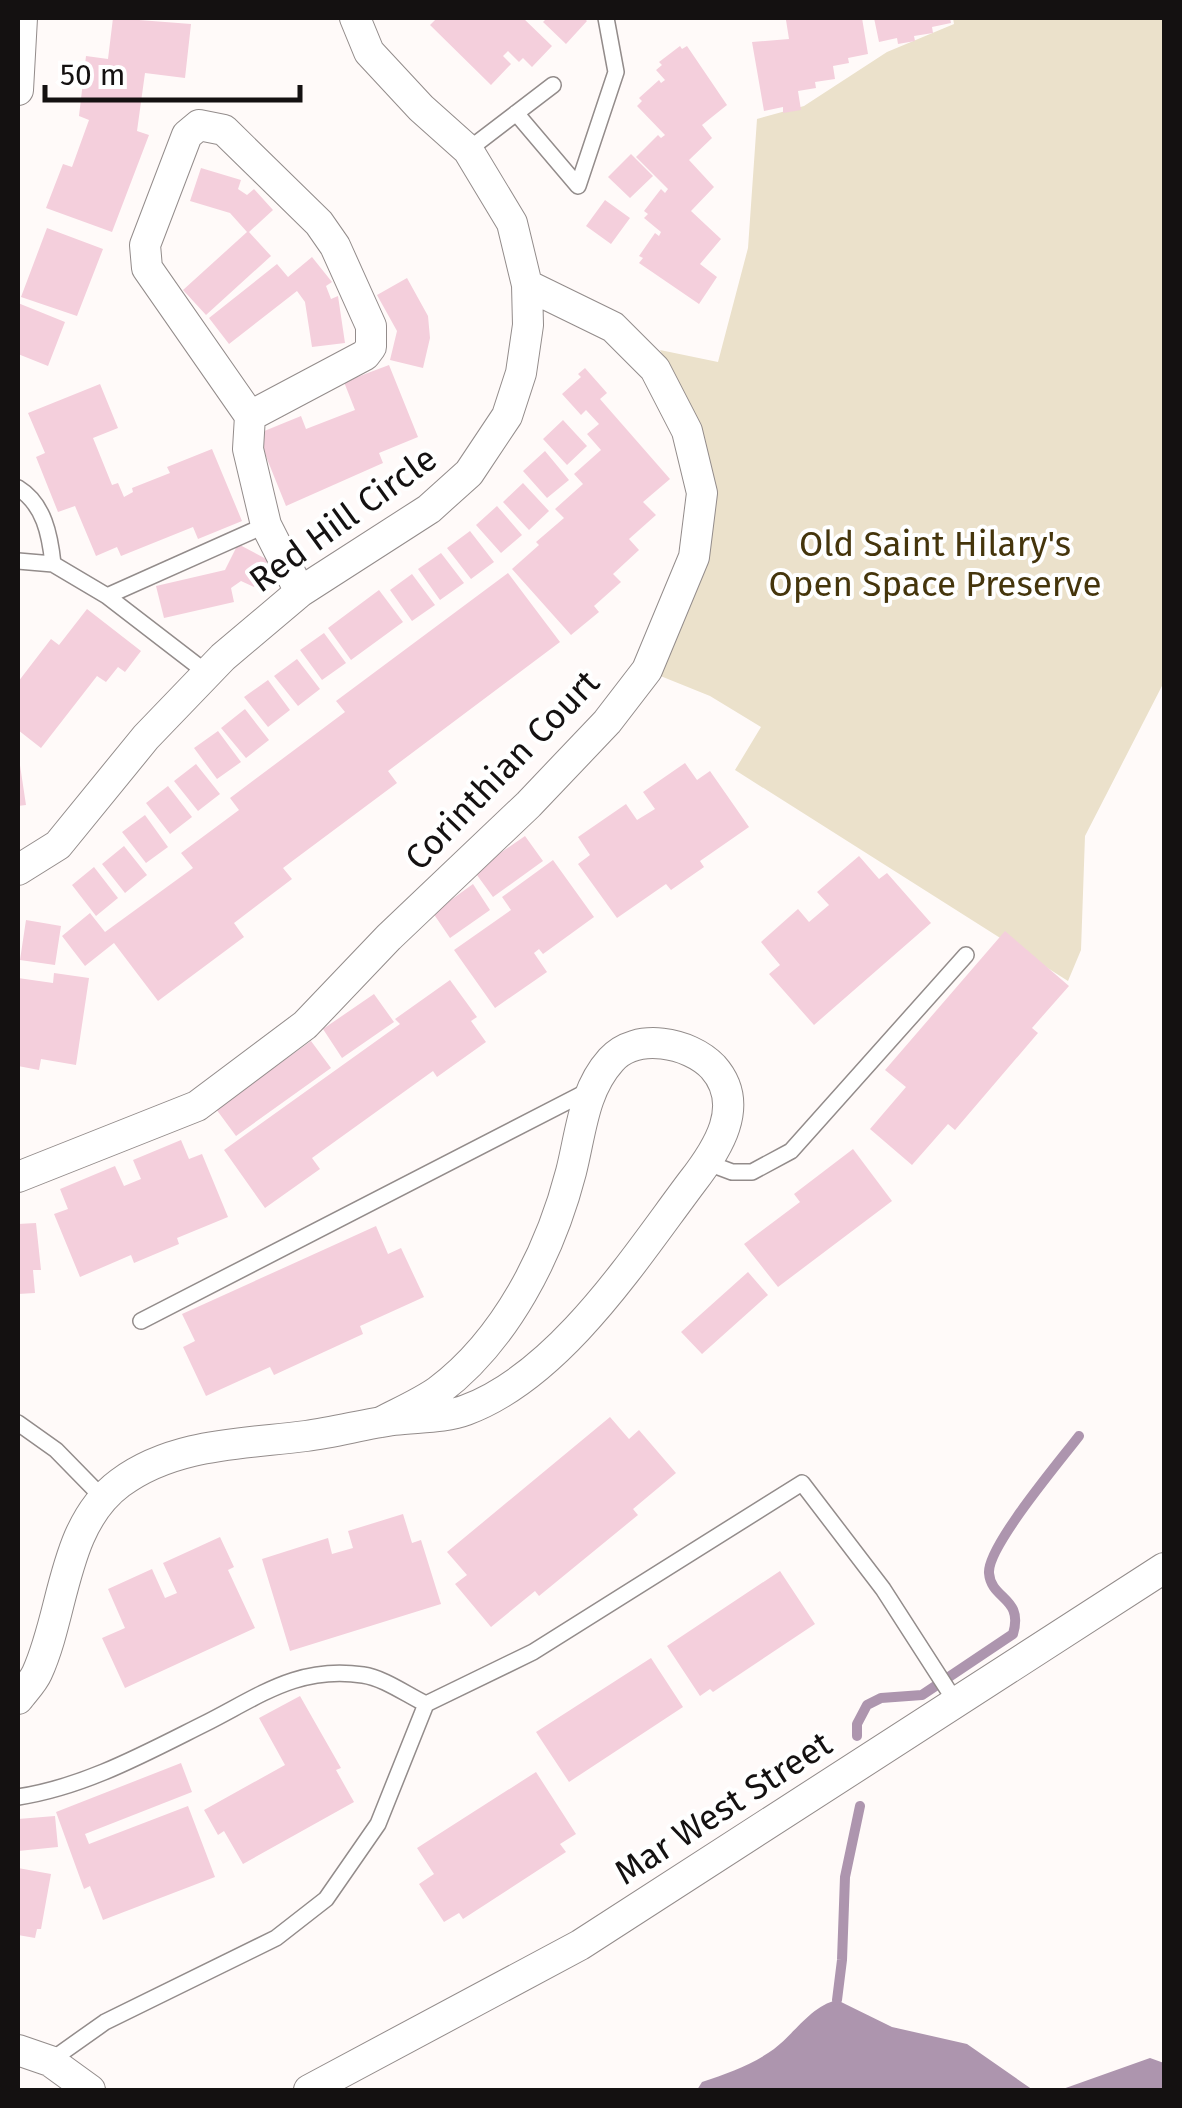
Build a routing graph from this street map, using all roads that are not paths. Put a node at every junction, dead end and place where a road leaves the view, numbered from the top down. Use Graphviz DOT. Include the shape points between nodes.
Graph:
graph roads {
  1 [pos="22,18"];
  2 [pos="355,18"];
  3 [pos="606,18"];
  4 [pos="553,85"];
  5 [pos="18,90"];
  6 [pos="516,113"];
  7 [pos="468,150"];
  8 [pos="527,285"];
  9 [pos="250,416"];
  10 [pos="18,488"];
  11 [pos="266,525"];
  12 [pos="18,561"];
  13 [pos="53,564"];
  14 [pos="300,592"];
  15 [pos="107,596"];
  16 [pos="208,673"];
  17 [pos="18,870"];
  18 [pos="966,955"];
  19 [pos="588,1091"];
  20 [pos="708,1164"];
  21 [pos="18,1177"];
  22 [pos="140,1321"];
  23 [pos="18,1422"];
  24 [pos="382,1422"];
  25 [pos="102,1497"];
  26 [pos="1164,1568"];
  27 [pos="18,1698"];
  28 [pos="952,1698"];
  29 [pos="426,1704"];
  30 [pos="18,1797"];
  31 [pos="18,2050"];
  32 [pos="50,2061"];
  33 [pos="90,2090"];
  34 [pos="310,2090"];
  1 -- 5 [label="street"];
  2 -- 7 [label="street, Red Hill Circle" via="369,52"];
  3 -- 6 [label="lane" via="616,72 578,186"];
  4 -- 6 [label="lane"];
  6 -- 7 [label="lane"];
  7 -- 8 [label="street, Red Hill Circle" via="512,224"];
  8 -- 14 [label="street, Red Hill Circle" via="521,373 507,416 469,473 428,509"];
  8 -- 21 [label="street, Corinthian Court" via="613,327 655,370 688,430 702,493 694,557 646,670 530,804 305,1025 197,1106"];
  9 -- 9 [label="street" via="144,256 187,135 199,126 224,130 319,223 371,326 365,355"];
  9 -- 11 [label="street" via="248,449"];
  10 -- 13 [label="lane" via="47,524"];
  11 -- 14 [label="street"];
  11 -- 15 [label="lane"];
  12 -- 13 [label="lane"];
  13 -- 15 [label="lane"];
  14 -- 16 [label="street, Red Hill Circle"];
  15 -- 16 [label="lane"];
  16 -- 17 [label="street, Red Hill Circle" via="58,846"];
  18 -- 20 [label="lane" via="792,1151 752,1172"];
  19 -- 20 [label="street" via="614,1056 648,1043 676,1045 704,1058 722,1078 729,1112"];
  19 -- 22 [label="lane"];
  19 -- 24 [label="street" via="564,1198 509,1314 472,1362"];
  20 -- 24 [label="street" via="597,1306 514,1384 465,1411"];
  23 -- 25 [label="lane"];
  24 -- 25 [label="street" via="168,1457"];
  25 -- 27 [label="street" via="76,1546 36,1676"];
  26 -- 28 [label="street, Mar West Street"];
  28 -- 29 [label="lane" via="884,1588 802,1483 533,1652"];
  28 -- 34 [label="street, Mar West Street" via="580,1944"];
  29 -- 30 [label="lane" via="366,1675 322,1674 268,1687 136,1758 55,1791"];
  29 -- 32 [label="lane" via="378,1824 326,1899 276,1938 105,2022"];
  31 -- 32 [label="street"];
  32 -- 33 [label="street"];
}
